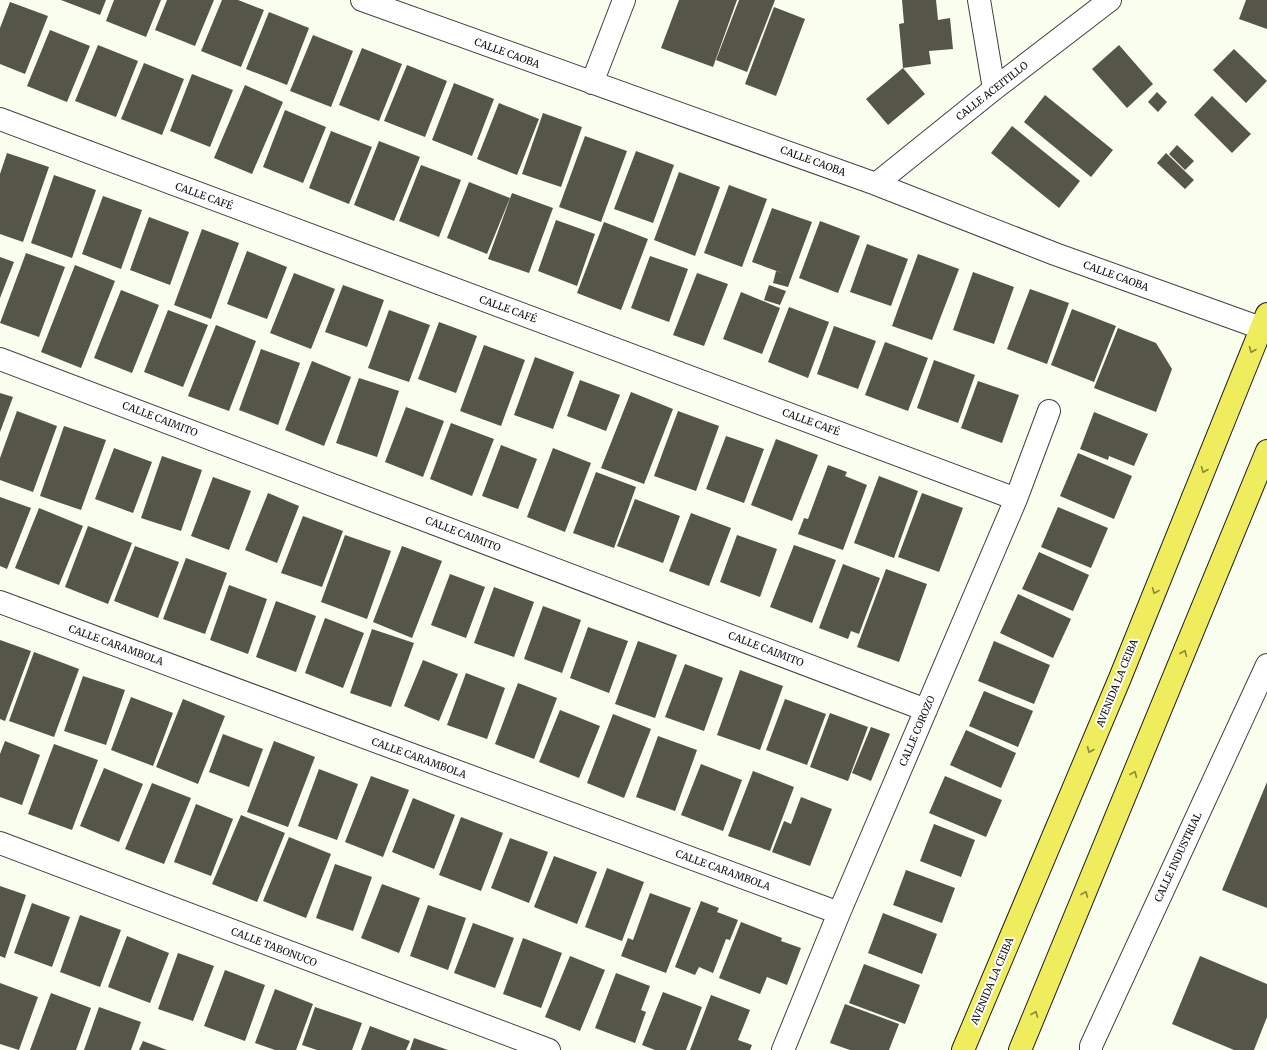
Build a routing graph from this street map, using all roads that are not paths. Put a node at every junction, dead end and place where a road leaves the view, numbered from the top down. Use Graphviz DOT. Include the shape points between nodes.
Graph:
graph roads {
  1 [pos="362,0"];
  2 [pos="624,0"];
  3 [pos="978,0"];
  4 [pos="1110,0"];
  5 [pos="404,7"];
  6 [pos="592,83"];
  7 [pos="994,89"];
  8 [pos="0,119"];
  9 [pos="876,184"];
  10 [pos="1264,321"];
  11 [pos="0,359"];
  12 [pos="1049,411"];
  13 [pos="1267,451"];
  14 [pos="1016,499"];
  15 [pos="0,602"];
  16 [pos="1267,665"];
  17 [pos="926,710"];
  18 [pos="0,843"];
  19 [pos="839,913"];
  20 [pos="549,1050"];
  21 [pos="783,1050"];
  22 [pos="963,1050"];
  23 [pos="1020,1050"];
  24 [pos="1091,1050"];
  1 -- 5 [label="street, CALLE CAOBA"];
  2 -- 6 [label="street"];
  3 -- 7 [label="street"];
  4 -- 7 [label="street, CALLE ACEITILLO"];
  5 -- 6 [label="street, CALLE CAOBA"];
  6 -- 9 [label="street, CALLE CAOBA"];
  7 -- 9 [label="street, CALLE ACEITILLO"];
  8 -- 14 [label="street, CALLE CAFÉ"];
  9 -- 10 [label="street, CALLE CAOBA" via="1055,254"];
  10 -- 22 [label="highway, AVENIDA LA CEIBA, one-way" via="1120,678"];
  11 -- 17 [label="street, CALLE CAIMITO"];
  12 -- 14 [label="street, CALLE COROZO"];
  23 -- 13 [label="highway, one-way"];
  14 -- 17 [label="street, CALLE COROZO"];
  15 -- 19 [label="street, CALLE CARAMBOLA"];
  16 -- 24 [label="street, CALLE INDUSTRIAL"];
  17 -- 19 [label="street, CALLE COROZO"];
  18 -- 20 [label="street, CALLE TABONUCO"];
  19 -- 21 [label="street, CALLE COROZO"];
}
